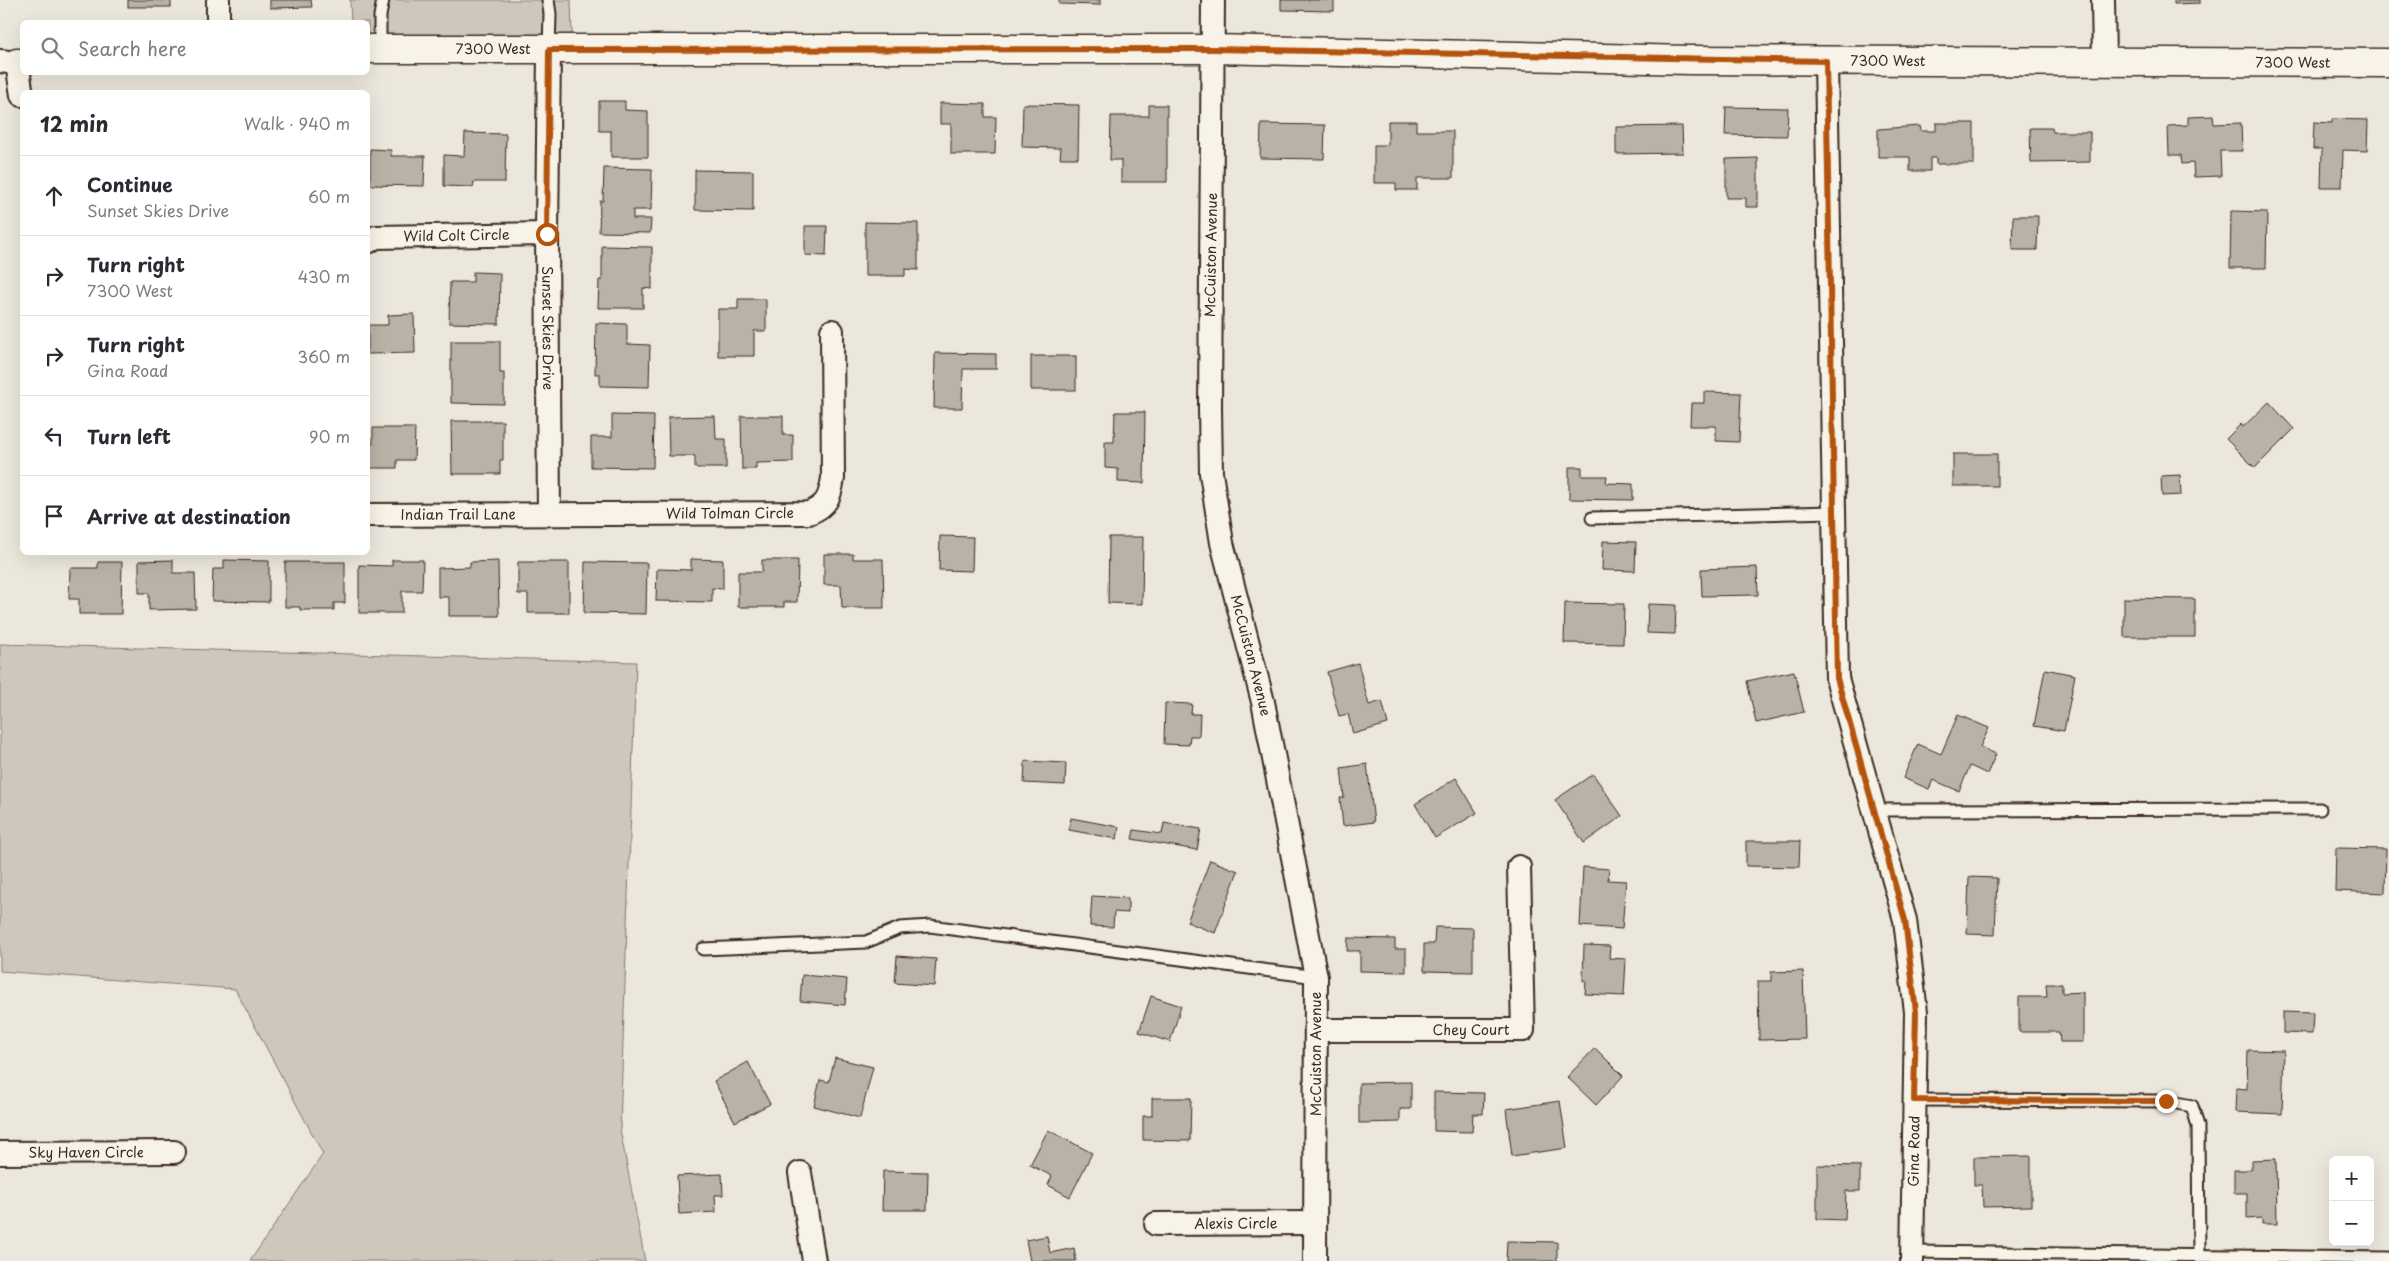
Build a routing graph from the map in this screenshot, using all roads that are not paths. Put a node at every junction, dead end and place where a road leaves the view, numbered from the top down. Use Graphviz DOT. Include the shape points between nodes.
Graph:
graph roads {
  1 [pos="218,0"];
  2 [pos="383,0"];
  3 [pos="548,0"];
  4 [pos="1214,0"];
  5 [pos="2103,0"];
  6 [pos="218,20"];
  7 [pos="374,49"];
  8 [pos="1213,49"];
  9 [pos="549,50"];
  10 [pos="1826,61"];
  11 [pos="2104,62"];
  12 [pos="13,63"];
  13 [pos="2389,63"];
  14 [pos="21,90"];
  15 [pos="547,234"];
  16 [pos="370,241"];
  17 [pos="832,331"];
  18 [pos="1834,512"];
  19 [pos="549,514"];
  20 [pos="370,515"];
  21 [pos="1592,518"];
  22 [pos="2320,809"];
  23 [pos="1874,810"];
  24 [pos="1519,866"];
  25 [pos="703,949"];
  26 [pos="1316,977"];
  27 [pos="1316,1030"];
  28 [pos="1914,1100"];
  29 [pos="174,1152"];
  30 [pos="0,1153"];
  31 [pos="800,1173"];
  32 [pos="1315,1222"];
  33 [pos="1156,1224"];
  34 [pos="1912,1256"];
  35 [pos="2200,1256"];
  36 [pos="2389,1258"];
  37 [pos="2186,1259"];
  38 [pos="814,1261"];
  39 [pos="1315,1261"];
  1 -- 6 [label="street"];
  2 -- 7 [label="lane"];
  3 -- 9 [label="lane"];
  4 -- 8 [label="street, McCuiston Avenue"];
  5 -- 11 [label="street"];
  7 -- 9 [label="street, 7300 West"];
  8 -- 9 [label="street, 7300 West"];
  8 -- 10 [label="street, 7300 West"];
  8 -- 26 [label="street, McCuiston Avenue" via="1212,473 1222,543 1263,702"];
  9 -- 15 [label="street, Sunset Skies Drive"];
  10 -- 11 [label="street, 7300 West"];
  10 -- 18 [label="street, Gina Road"];
  11 -- 13 [label="street, 7300 West"];
  12 -- 14 [label="street"];
  15 -- 16 [label="street, Wild Colt Circle" via="376,237"];
  15 -- 19 [label="street, Sunset Skies Drive"];
  17 -- 19 [label="street, Wild Tolman Circle" via="833,478 828,502 820,509 809,513"];
  18 -- 21 [label="lane"];
  18 -- 23 [label="street, Gina Road" via="1837,678"];
  19 -- 20 [label="street, Indian Trail Lane"];
  22 -- 23 [label="lane"];
  23 -- 28 [label="street, Gina Road" via="1905,920 1916,1012"];
  24 -- 27 [label="street, Chey Court" via="1523,1030"];
  25 -- 26 [label="lane" via="866,942 900,928 930,926"];
  26 -- 27 [label="street, McCuiston Avenue"];
  27 -- 32 [label="street, McCuiston Avenue"];
  28 -- 34 [label="street, Gina Road"];
  28 -- 35 [label="lane" via="2166,1101 2192,1106 2198,1126"];
  29 -- 30 [label="street, Sky Haven Circle"];
  31 -- 38 [label="street"];
  32 -- 33 [label="street, Alexis Circle"];
  32 -- 39 [label="street, McCuiston Avenue"];
  34 -- 37 [label="lane"];
  35 -- 36 [label="lane"];
  35 -- 37 [label="lane"];
}
